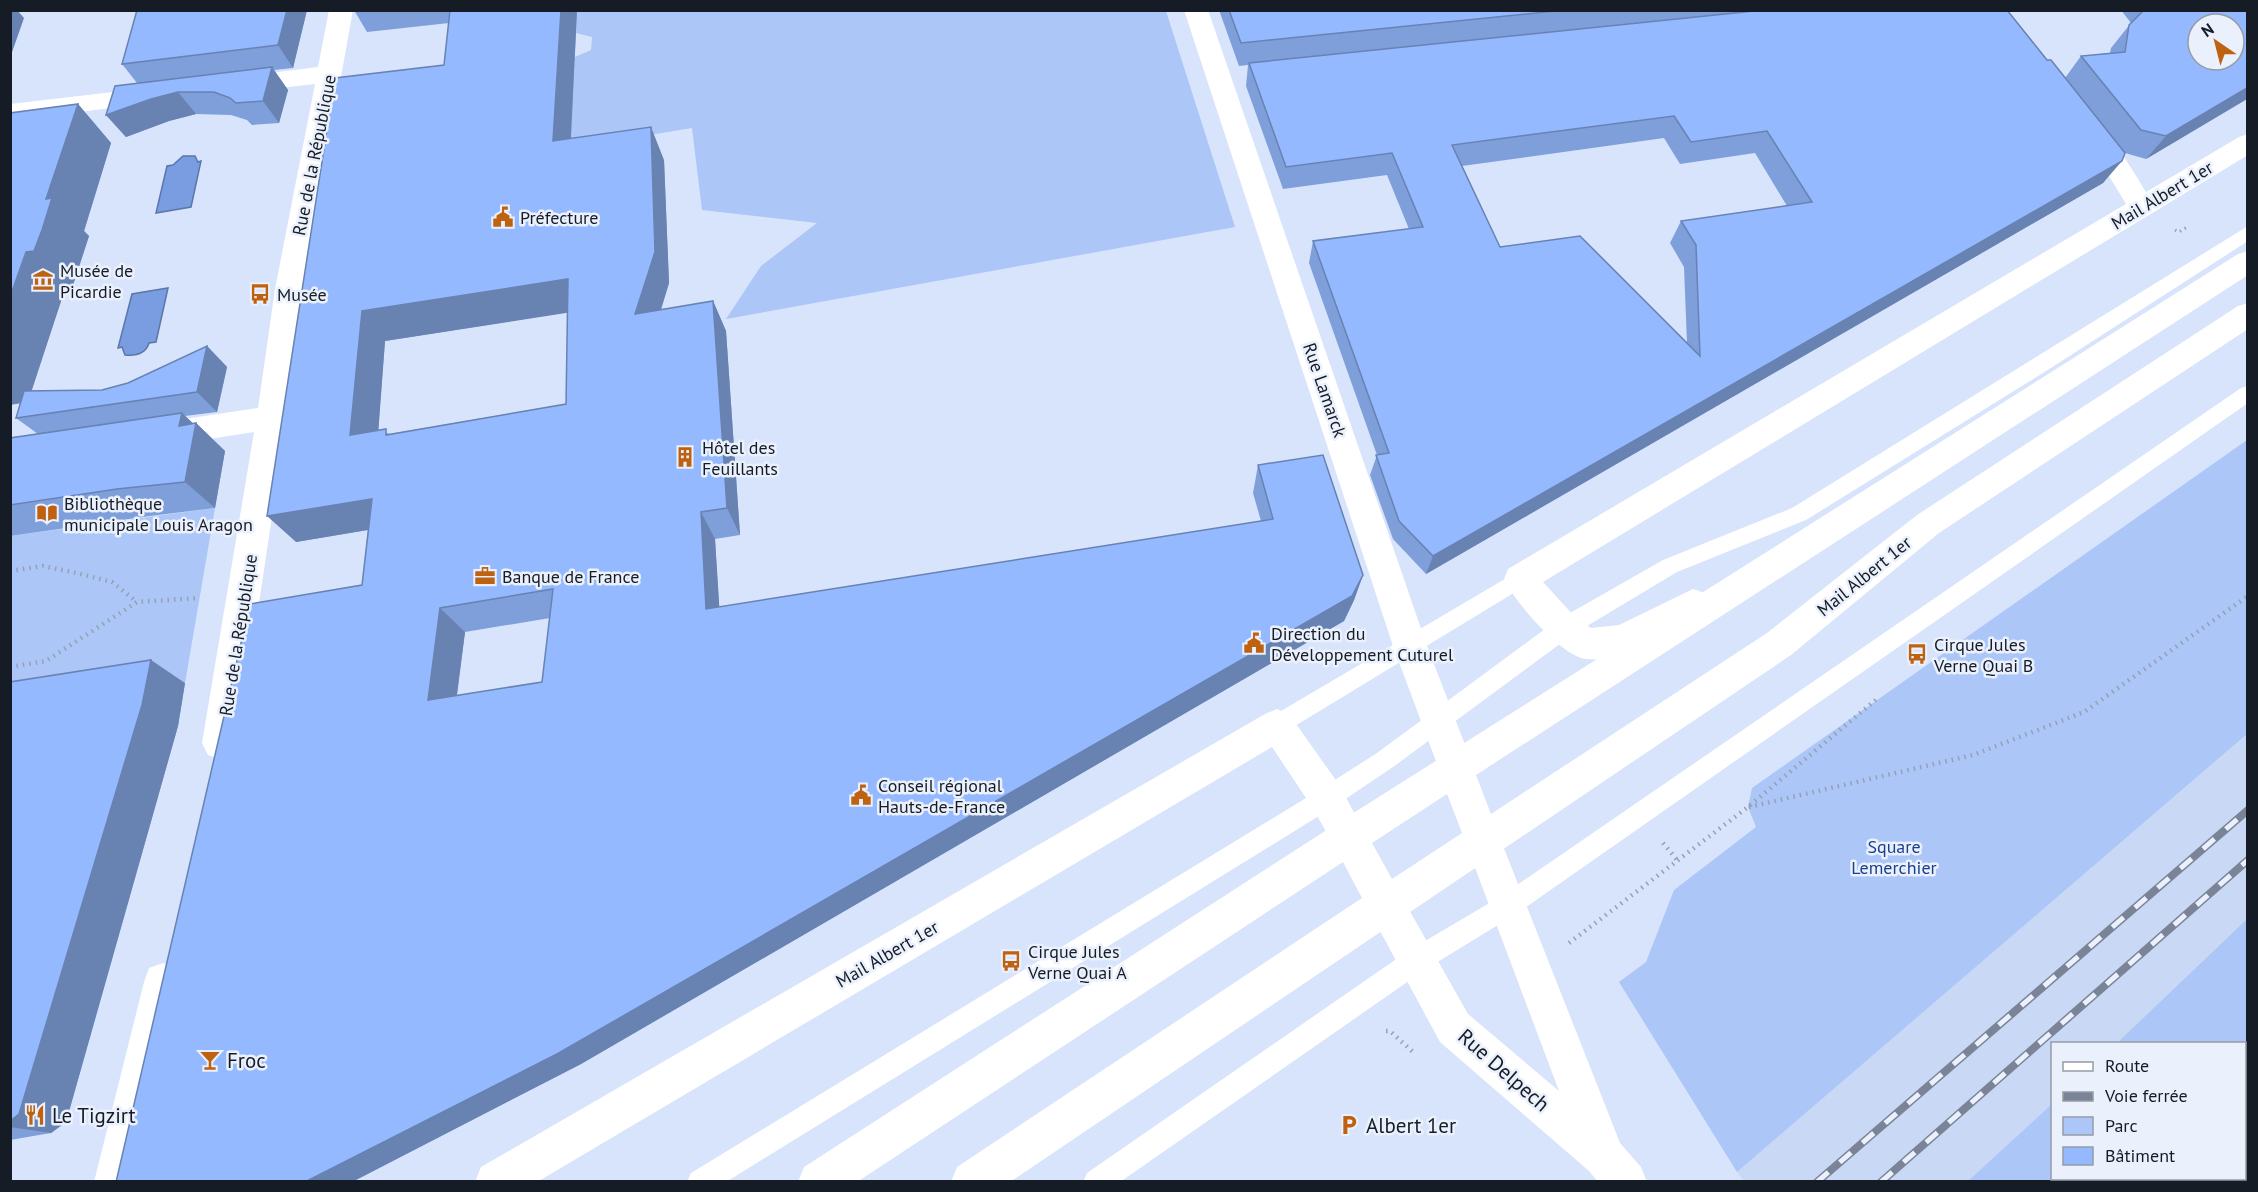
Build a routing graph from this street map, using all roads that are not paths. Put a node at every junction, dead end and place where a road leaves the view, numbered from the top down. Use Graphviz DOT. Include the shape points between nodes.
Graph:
graph roads {
  1 [pos="341,10"];
  2 [pos="1196,10"];
  3 [pos="330,74"];
  4 [pos="211,88"];
  5 [pos="175,93"];
  6 [pos="10,113"];
  7 [pos="2075,114"];
  8 [pos="2247,143"];
  9 [pos="2141,207"];
  10 [pos="2247,232"];
  11 [pos="2247,261"];
  12 [pos="2247,314"];
  13 [pos="2247,393"];
  14 [pos="270,418"];
  15 [pos="135,438"];
  16 [pos="1809,541"];
  17 [pos="1520,579"];
  18 [pos="1563,628"];
  19 [pos="1410,646"];
  20 [pos="1438,720"];
  21 [pos="1277,725"];
  22 [pos="1456,768"];
  23 [pos="213,771"];
  24 [pos="1327,798"];
  25 [pos="1349,837"];
  26 [pos="1483,842"];
  27 [pos="1386,905"];
  28 [pos="1507,906"];
  29 [pos="170,952"];
  30 [pos="1417,960"];
  31 [pos="1615,1169"];
  32 [pos="115,1182"];
  33 [pos="496,1182"];
  34 [pos="700,1182"];
  35 [pos="819,1182"];
  36 [pos="972,1182"];
  37 [pos="1096,1182"];
  1 -- 3 [label="street, Rue de la République"];
  2 -- 19 [label="street, Rue Lamarck" via="1229,77"];
  3 -- 4 [label="street"];
  3 -- 14 [label="street, Rue de la République" via="289,288"];
  5 -- 6 [label="street"];
  7 -- 9 [label="street" via="2120,170"];
  8 -- 9 [label="street, Mail Albert 1er"];
  9 -- 17 [label="street, Mail Albert 1er"];
  10 -- 18 [label="lane" via="1799,514 1670,566"];
  11 -- 16 [label="street"];
  12 -- 26 [label="street, Mail Albert 1er" via="1928,524 1779,644"];
  13 -- 28 [label="lane"];
  14 -- 15 [label="street"];
  14 -- 23 [label="street, Rue de la République" via="224,726"];
  16 -- 18 [label="street" via="1624,639 1586,644"];
  16 -- 22 [label="street"];
  17 -- 18 [label="street"];
  17 -- 19 [label="lane, Mail Albert 1er"];
  18 -- 20 [label="lane"];
  19 -- 20 [label="street, Rue Lamarck"];
  19 -- 21 [label="lane, Mail Albert 1er"];
  20 -- 22 [label="street, Rue Lamarck"];
  20 -- 24 [label="lane"];
  21 -- 24 [label="street"];
  21 -- 33 [label="street, Mail Albert 1er"];
  22 -- 25 [label="street"];
  22 -- 26 [label="street"];
  24 -- 25 [label="street"];
  24 -- 34 [label="lane"];
  25 -- 27 [label="street"];
  25 -- 35 [label="street"];
  26 -- 27 [label="street, Mail Albert 1er"];
  26 -- 28 [label="street, Rue Delpech"];
  27 -- 30 [label="street, Rue Delpech"];
  27 -- 36 [label="street, Mail Albert 1er"];
  28 -- 30 [label="lane"];
  28 -- 31 [label="street, Rue Delpech"];
  29 -- 32 [label="street"];
  30 -- 31 [label="street, Rue Delpech" via="1454,1028"];
  30 -- 37 [label="lane"];
}
